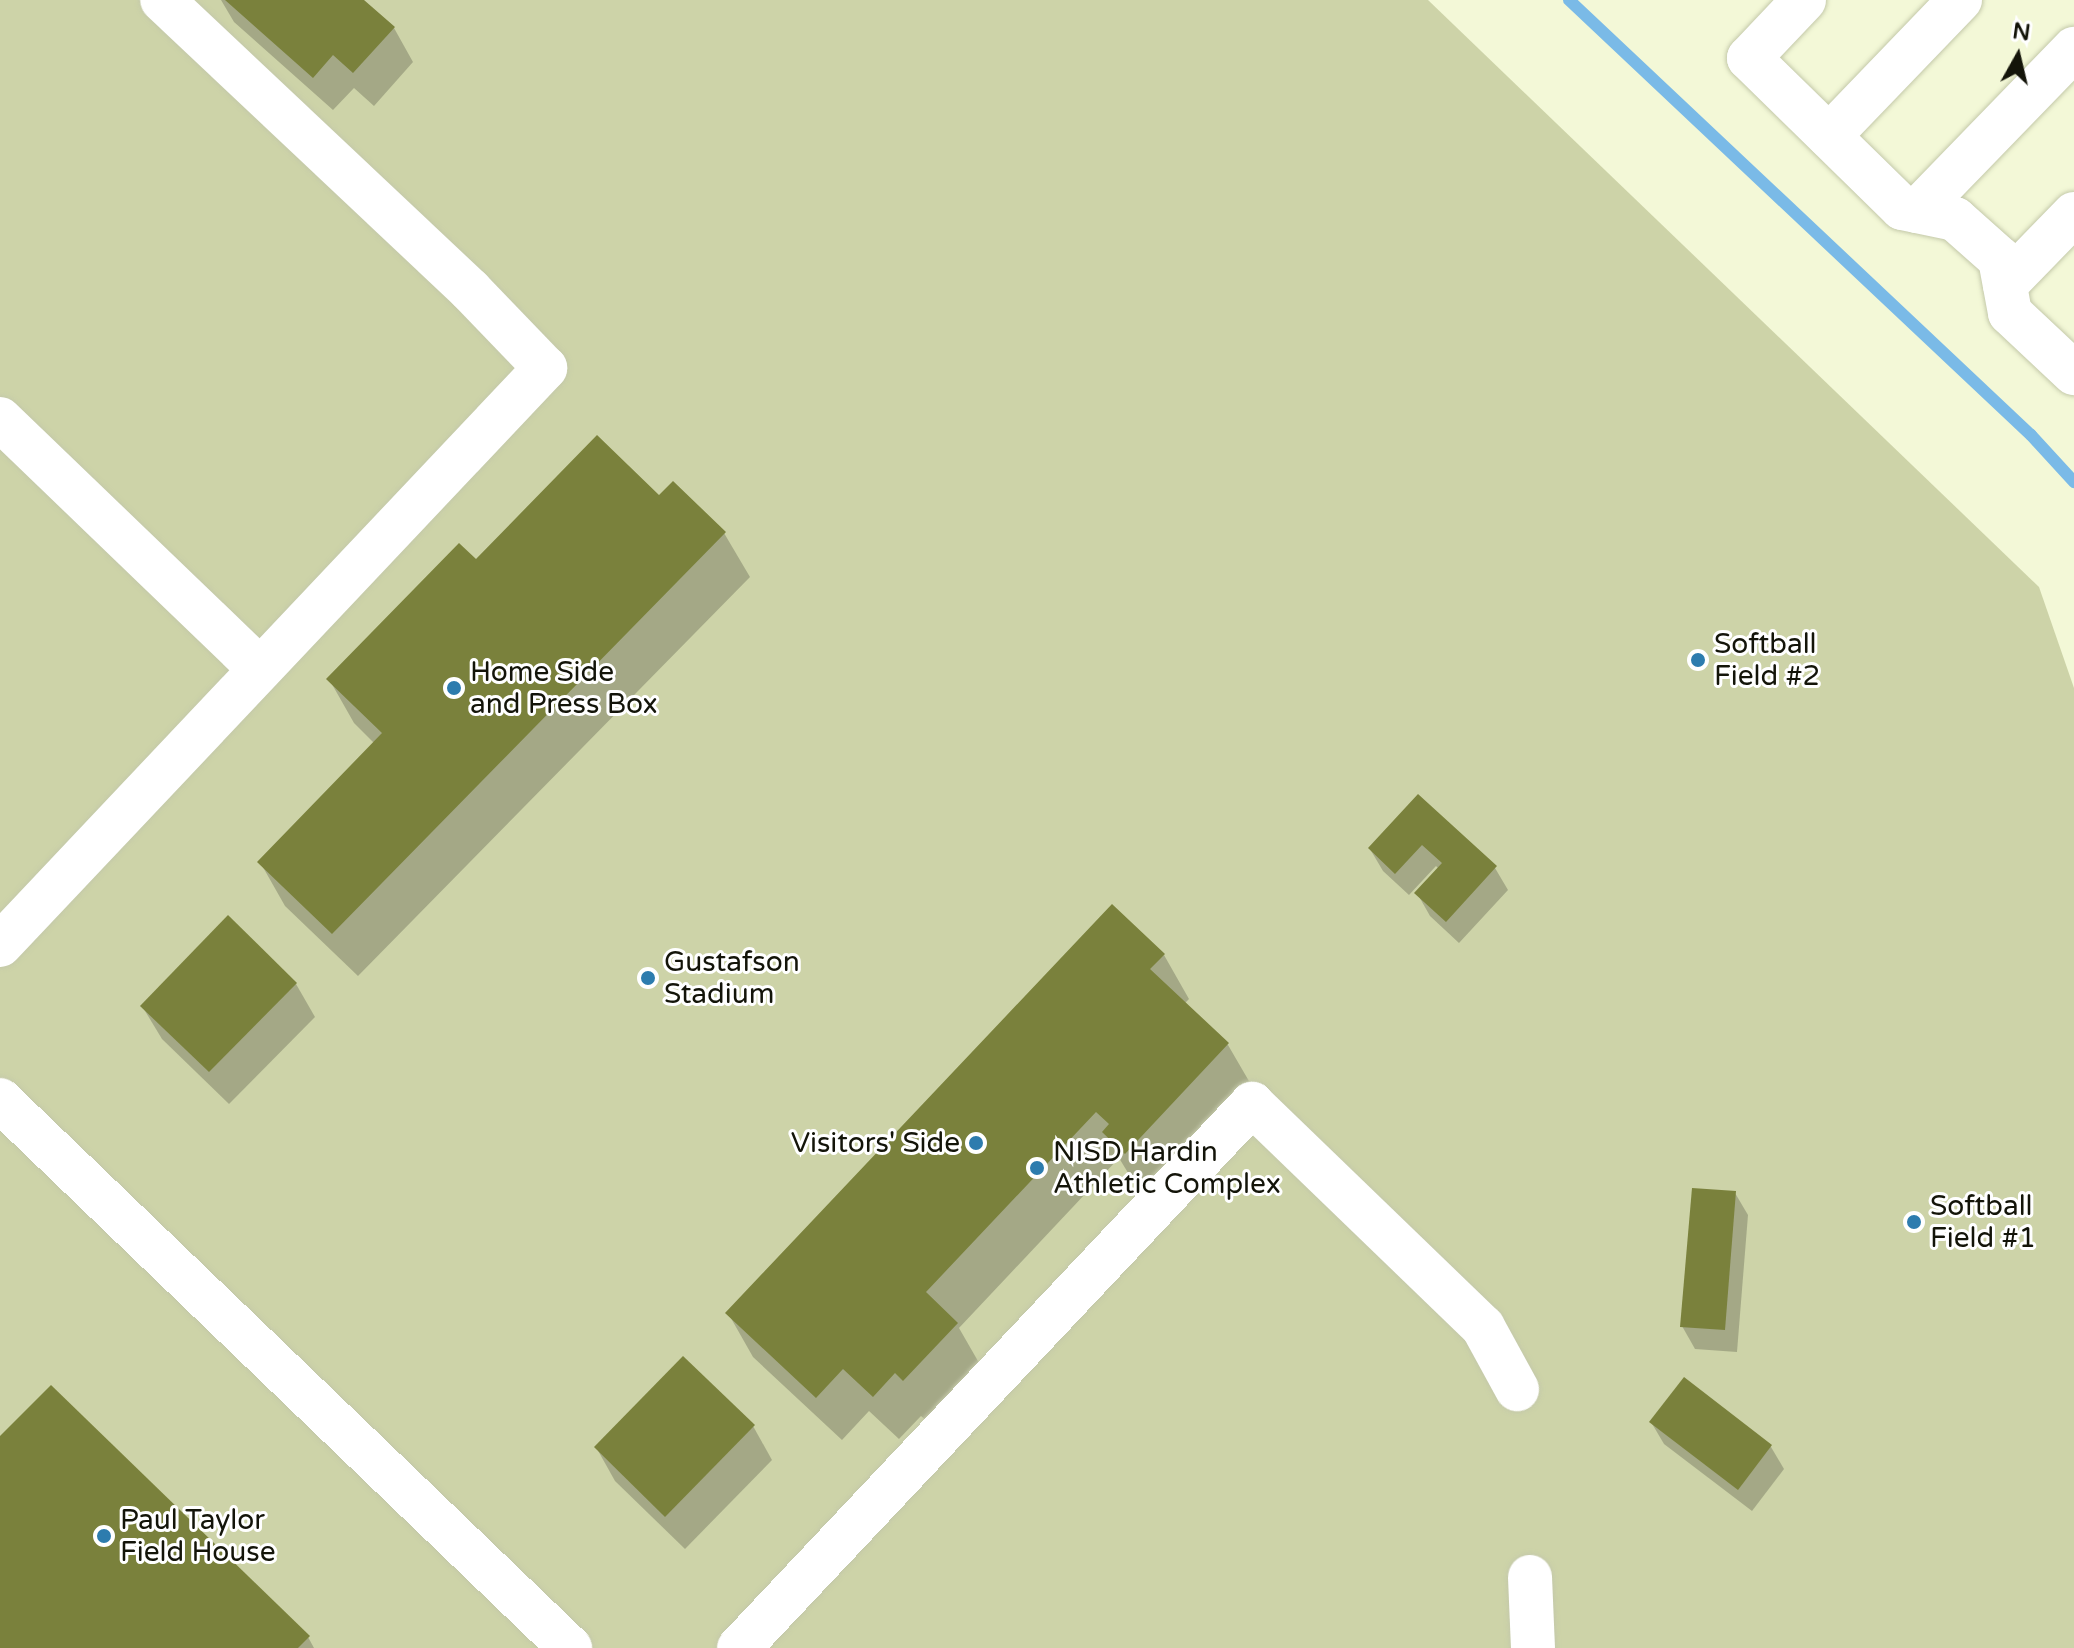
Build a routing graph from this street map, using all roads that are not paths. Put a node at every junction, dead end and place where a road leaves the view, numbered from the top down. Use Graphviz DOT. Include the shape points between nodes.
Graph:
graph roads {
  1 [pos="162,0"];
  2 [pos="1804,0"];
  3 [pos="1960,0"];
  4 [pos="2074,49"];
  5 [pos="1829,136"];
  6 [pos="1917,211"];
  7 [pos="2074,214"];
  8 [pos="2005,285"];
  9 [pos="2074,373"];
  10 [pos="0,419"];
  11 [pos="260,669"];
  12 [pos="0,945"];
  13 [pos="0,1100"];
  14 [pos="1517,1389"];
  15 [pos="1530,1577"];
  16 [pos="570,1648"];
  17 [pos="739,1648"];
  18 [pos="1533,1648"];
  1 -- 11 [label="lane" via="470,290 545,368"];
  2 -- 5 [label="lane" via="1749,58"];
  3 -- 5 [label="lane"];
  4 -- 6 [label="lane"];
  5 -- 6 [label="lane" via="1902,208"];
  6 -- 8 [label="lane" via="1955,219 2000,259"];
  7 -- 8 [label="lane"];
  8 -- 9 [label="lane" via="2010,313"];
  10 -- 11 [label="lane"];
  11 -- 12 [label="lane"];
  13 -- 16 [label="lane"];
  14 -- 17 [label="lane" via="1483,1327 1252,1104"];
  15 -- 18 [label="lane"];
}
